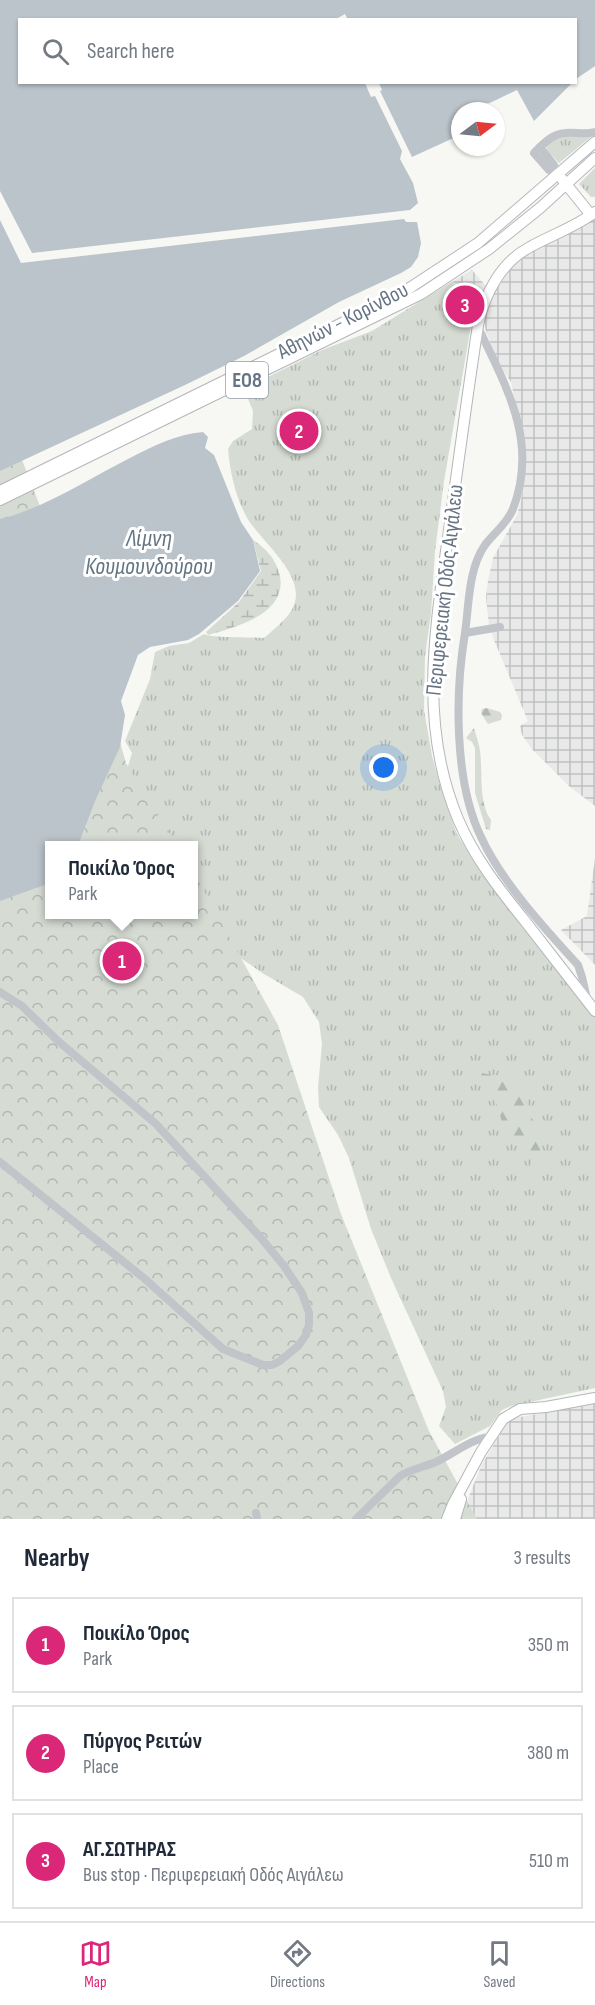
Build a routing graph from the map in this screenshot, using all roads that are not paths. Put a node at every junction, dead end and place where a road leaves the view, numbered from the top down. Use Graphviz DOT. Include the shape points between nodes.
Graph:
graph roads {
  1 [pos="595,132"];
  2 [pos="595,142"];
  3 [pos="595,158"];
  4 [pos="558,174"];
  5 [pos="567,184"];
  6 [pos="593,213"];
  7 [pos="478,325"];
  8 [pos="0,491"];
  9 [pos="0,500"];
  10 [pos="500,627"];
  11 [pos="465,633"];
  12 [pos="0,992"];
  13 [pos="587,1000"];
  14 [pos="595,1011"];
  15 [pos="0,1162"];
  16 [pos="595,1398"];
  17 [pos="489,1437"];
  18 [pos="466,1482"];
  19 [pos="356,1519"];
  20 [pos="447,1519"];
  21 [pos="455,1519"];
  1 -- 4 [label="street" via="558,134 537,150 549,170"];
  2 -- 4 [label="highway, Αθηνών - Κορίνθου / ΕΟ8"];
  3 -- 5 [label="highway, Αθηνών - Κορίνθου / ΕΟ8"];
  4 -- 5 [label="highway"];
  4 -- 8 [label="highway, Αθηνών - Κορίνθου / ΕΟ8" via="478,243 399,295"];
  5 -- 6 [label="highway"];
  5 -- 9 [label="highway, Αθηνών - Κορίνθου / ΕΟ8" via="489,249 421,294"];
  6 -- 7 [label="highway, Περιφερειακή Οδός Αιγάλεω" via="514,258 487,294"];
  7 -- 11 [label="street" via="513,401 522,466 513,509 478,559"];
  7 -- 13 [label="highway, Περιφερειακή Οδός Αιγάλεω" via="437,618 432,674 435,735 451,799 477,857"];
  10 -- 11 [label="street"];
  11 -- 13 [label="street" via="458,714 472,815 481,838 519,895 578,965"];
  12 -- 15 [label="street" via="29,1012 156,1124 285,1266 309,1313 306,1335 272,1365 232,1353"];
  13 -- 14 [label="highway, Περιφερειακή Οδός Αιγάλεω"];
  16 -- 17 [label="highway" via="520,1409 503,1419"];
  17 -- 18 [label="highway"];
  17 -- 19 [label="street" via="400,1476"];
  18 -- 20 [label="highway"];
  18 -- 21 [label="highway"];
}
